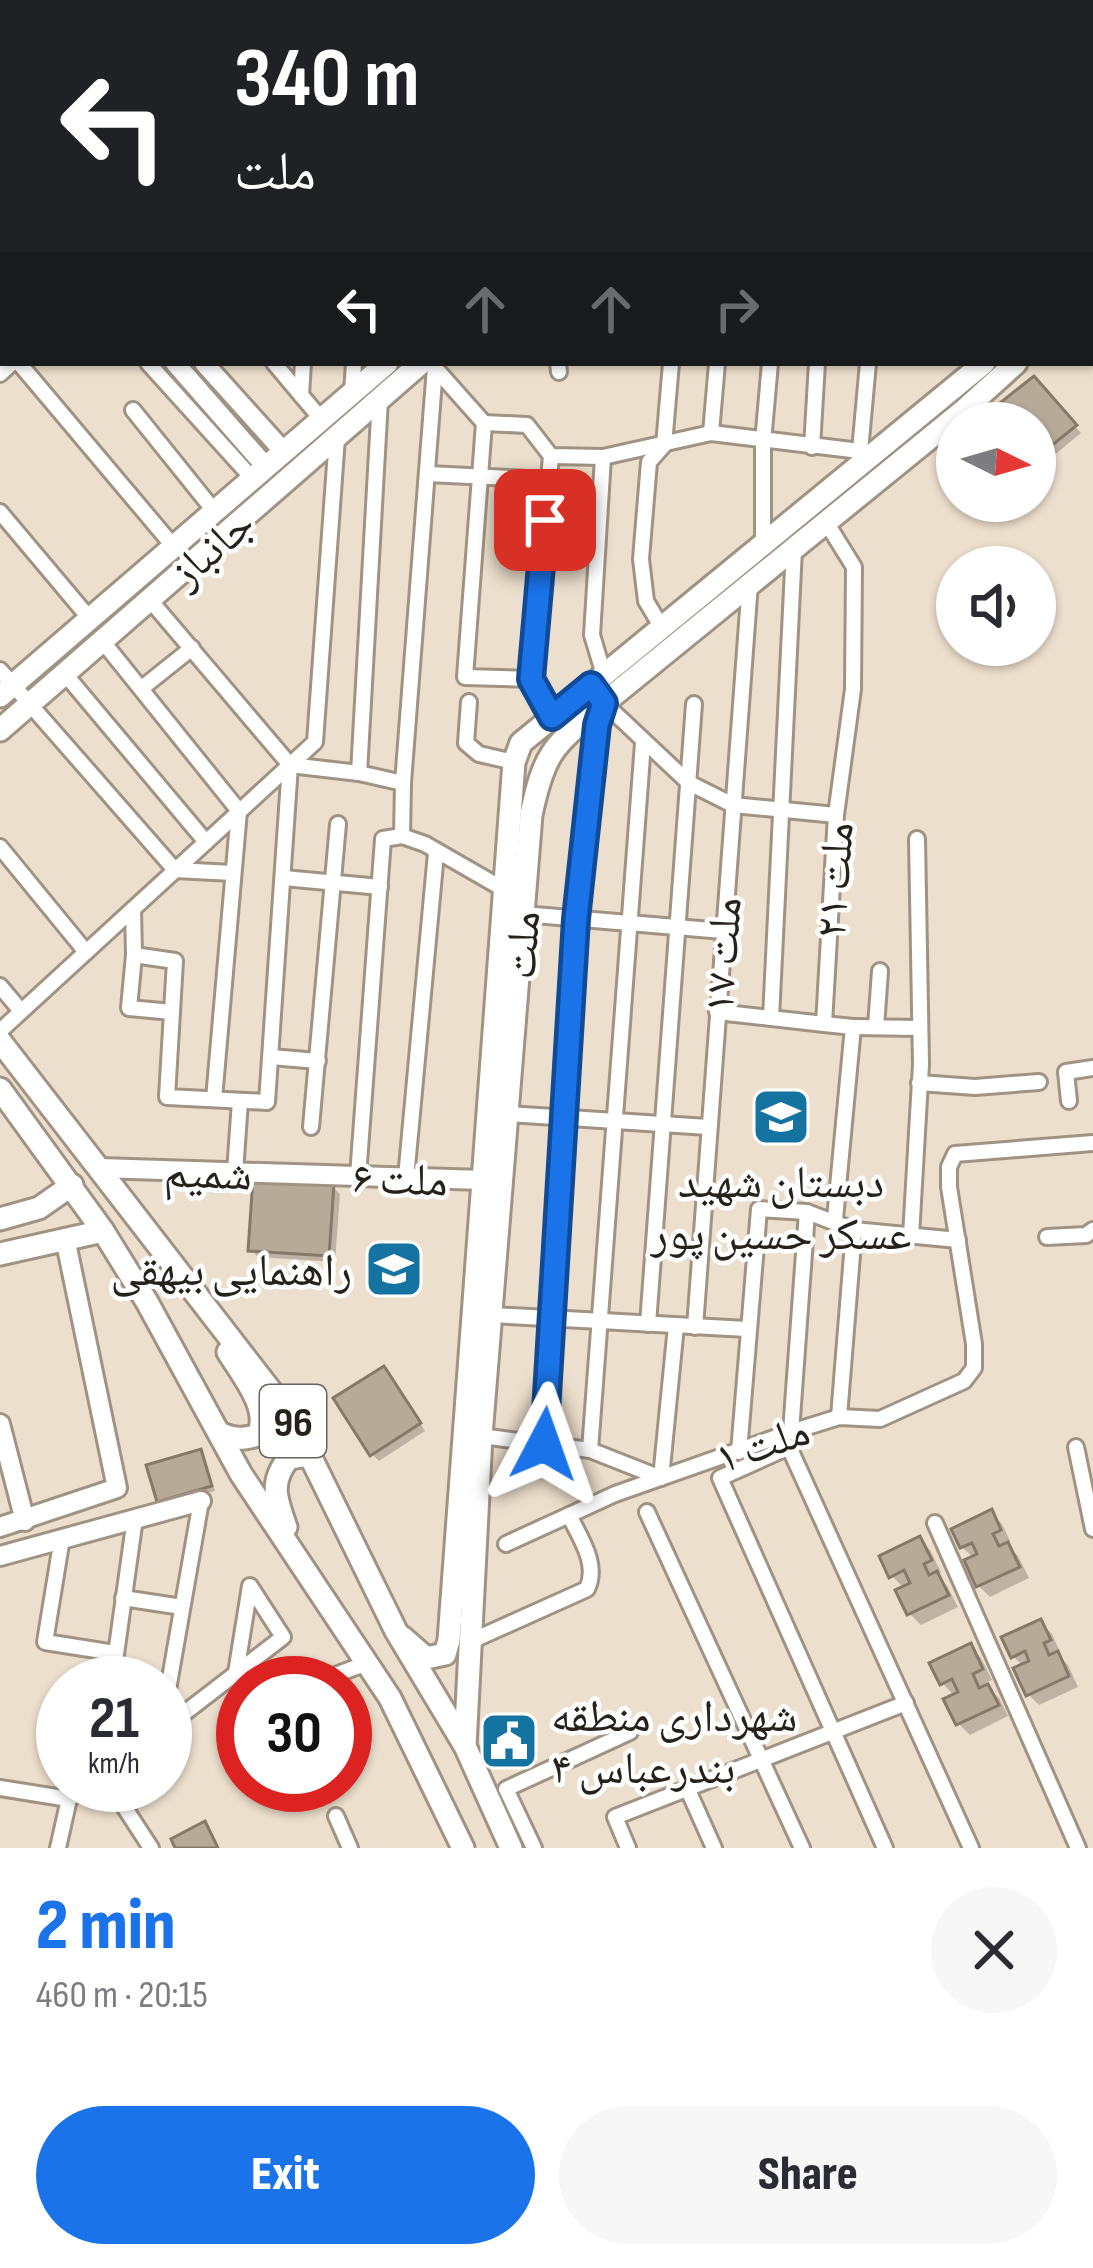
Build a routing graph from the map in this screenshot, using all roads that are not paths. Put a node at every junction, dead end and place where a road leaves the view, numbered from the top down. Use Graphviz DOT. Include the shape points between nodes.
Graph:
graph roads {
  1 [pos="19,366"];
  2 [pos="151,366"];
  3 [pos="178,366"];
  4 [pos="206,366"];
  5 [pos="277,366"];
  6 [pos="303,366"];
  7 [pos="354,366"];
  8 [pos="384,366"];
  9 [pos="429,366"];
  10 [pos="430,366"];
  11 [pos="431,366"];
  12 [pos="670,366"];
  13 [pos="716,366"];
  14 [pos="770,366"];
  15 [pos="818,366"];
  16 [pos="868,366"];
  17 [pos="981,366"];
  18 [pos="1012,366"];
  19 [pos="352,393"];
  20 [pos="301,395"];
  21 [pos="380,399"];
  22 [pos="133,410"];
  23 [pos="484,423"];
  24 [pos="329,428"];
  25 [pos="711,433"];
  26 [pos="763,442"];
  27 [pos="664,445"];
  28 [pos="812,447"];
  29 [pos="550,456"];
  30 [pos="603,457"];
  31 [pos="869,464"];
  32 [pos="268,466"];
  33 [pos="300,469"];
  34 [pos="428,474"];
  35 [pos="480,477"];
  36 [pos="548,480"];
  37 [pos="282,484"];
  38 [pos="0,512"];
  39 [pos="215,512"];
  40 [pos="826,522"];
  41 [pos="174,547"];
  42 [pos="763,547"];
  43 [pos="794,549"];
  44 [pos="751,583"];
  45 [pos="150,600"];
  46 [pos="90,619"];
  47 [pos="662,628"];
  48 [pos="104,643"];
  49 [pos="192,648"];
  50 [pos="65,674"];
  51 [pos="531,679"];
  52 [pos="4,684"];
  53 [pos="142,688"];
  54 [pos="600,688"];
  55 [pos="469,702"];
  56 [pos="31,703"];
  57 [pos="694,704"];
  58 [pos="552,717"];
  59 [pos="0,730"];
  60 [pos="643,743"];
  61 [pos="514,762"];
  62 [pos="290,765"];
  63 [pos="358,773"];
  64 [pos="403,783"];
  65 [pos="689,783"];
  66 [pos="733,805"];
  67 [pos="239,811"];
  68 [pos="783,811"];
  69 [pos="836,814"];
  70 [pos="338,824"];
  71 [pos="402,836"];
  72 [pos="917,839"];
  73 [pos="206,842"];
  74 [pos="0,847"];
  75 [pos="436,853"];
  76 [pos="175,870"];
  77 [pos="232,873"];
  78 [pos="284,878"];
  79 [pos="333,882"];
  80 [pos="380,887"];
  81 [pos="505,890"];
  82 [pos="133,909"];
  83 [pos="523,914"];
  84 [pos="576,919"];
  85 [pos="628,923"];
  86 [pos="676,927"];
  87 [pos="723,932"];
  88 [pos="86,952"];
  89 [pos="134,955"];
  90 [pos="880,971"];
  91 [pos="0,986"];
  92 [pos="21,1012"];
  93 [pos="172,1012"];
  94 [pos="717,1012"];
  95 [pos="771,1018"];
  96 [pos="824,1024"];
  97 [pos="853,1027"];
  98 [pos="876,1027"];
  99 [pos="920,1028"];
  100 [pos="0,1031"];
  101 [pos="0,1041"];
  102 [pos="271,1057"];
  103 [pos="318,1061"];
  104 [pos="1093,1068"];
  105 [pos="1039,1082"];
  106 [pos="920,1083"];
  107 [pos="0,1089"];
  108 [pos="214,1099"];
  109 [pos="241,1101"];
  110 [pos="1069,1101"];
  111 [pos="507,1114"];
  112 [pos="564,1118"];
  113 [pos="612,1123"];
  114 [pos="662,1125"];
  115 [pos="311,1127"];
  116 [pos="708,1127"];
  117 [pos="1093,1143"];
  118 [pos="100,1168"];
  119 [pos="235,1172"];
  120 [pos="316,1175"];
  121 [pos="358,1176"];
  122 [pos="406,1178"];
  123 [pos="483,1180"];
  124 [pos="72,1185"];
  125 [pos="48,1202"];
  126 [pos="807,1212"];
  127 [pos="0,1219"];
  128 [pos="835,1220"];
  129 [pos="854,1230"];
  130 [pos="1093,1230"];
  131 [pos="103,1231"];
  132 [pos="911,1236"];
  133 [pos="1047,1237"];
  134 [pos="64,1238"];
  135 [pos="958,1240"];
  136 [pos="0,1254"];
  137 [pos="191,1285"];
  138 [pos="492,1315"];
  139 [pos="553,1319"];
  140 [pos="598,1322"];
  141 [pos="648,1324"];
  142 [pos="676,1326"];
  143 [pos="695,1327"];
  144 [pos="748,1329"];
  145 [pos="839,1417"];
  146 [pos="0,1424"];
  147 [pos="790,1432"];
  148 [pos="222,1434"];
  149 [pos="481,1436"];
  150 [pos="544,1444"];
  151 [pos="1076,1447"];
  152 [pos="590,1450"];
  153 [pos="739,1452"];
  154 [pos="309,1455"];
  155 [pos="661,1478"];
  156 [pos="201,1501"];
  157 [pos="647,1512"];
  158 [pos="569,1515"];
  159 [pos="135,1518"];
  160 [pos="25,1521"];
  161 [pos="935,1523"];
  162 [pos="0,1528"];
  163 [pos="1093,1529"];
  164 [pos="62,1538"];
  165 [pos="506,1544"];
  166 [pos="0,1556"];
  167 [pos="299,1562"];
  168 [pos="123,1598"];
  169 [pos="182,1607"];
  170 [pos="396,1631"];
  171 [pos="459,1641"];
  172 [pos="115,1653"];
  173 [pos="115,1656"];
  174 [pos="174,1656"];
  175 [pos="362,1656"];
  176 [pos="372,1671"];
  177 [pos="236,1673"];
  178 [pos="216,1688"];
  179 [pos="906,1703"];
  180 [pos="192,1707"];
  181 [pos="630,1732"];
  182 [pos="834,1732"];
  183 [pos="465,1747"];
  184 [pos="764,1760"];
  185 [pos="688,1790"];
  186 [pos="1,1791"];
  187 [pos="36,1795"];
  188 [pos="65,1812"];
  189 [pos="128,1812"];
  190 [pos="336,1816"];
  191 [pos="58,1848"];
  192 [pos="151,1848"];
  193 [pos="350,1848"];
  194 [pos="463,1848"];
  195 [pos="511,1848"];
  196 [pos="534,1848"];
  197 [pos="628,1848"];
  198 [pos="714,1848"];
  199 [pos="802,1848"];
  200 [pos="885,1848"];
  201 [pos="971,1848"];
  202 [pos="1078,1848"];
  1 -- 41 [label="street"];
  2 -- 32 [label="street"];
  3 -- 32 [label="street"];
  4 -- 32 [label="street"];
  5 -- 20 [label="street"];
  6 -- 20 [label="street"];
  7 -- 19 [label="street"];
  8 -- 19 [label="main road, جانباز"];
  9 -- 21 [label="main road, جانباز"];
  10 -- 34 [label="street"];
  11 -- 23 [label="street"];
  12 -- 27 [label="street"];
  13 -- 25 [label="street"];
  14 -- 26 [label="street"];
  15 -- 28 [label="street"];
  16 -- 31 [label="street"];
  17 -- 31 [label="main road, ملت"];
  18 -- 31 [label="main road, ملت"];
  19 -- 24 [label="main road, جانباز"];
  20 -- 24 [label="street"];
  21 -- 24 [label="main road, جانباز"];
  21 -- 63 [label="street"];
  22 -- 39 [label="street"];
  23 -- 29 [label="street" via="527,424"];
  23 -- 35 [label="street"];
  24 -- 32 [label="main road, جانباز"];
  24 -- 33 [label="main road, جانباز"];
  24 -- 62 [label="street" via="315,742"];
  25 -- 26 [label="street"];
  25 -- 27 [label="street"];
  26 -- 28 [label="street"];
  26 -- 42 [label="street"];
  27 -- 30 [label="street"];
  27 -- 47 [label="street" via="649,462 641,559 646,601"];
  28 -- 31 [label="street"];
  29 -- 30 [label="street"];
  29 -- 36 [label="street"];
  30 -- 54 [label="street" via="592,635"];
  31 -- 40 [label="main road, ملت"];
  31 -- 42 [label="main road, ملت"];
  32 -- 33 [label="main road"];
  32 -- 37 [label="main road"];
  32 -- 39 [label="main road, جانباز"];
  33 -- 37 [label="main road, جانباز"];
  34 -- 35 [label="street"];
  34 -- 64 [label="street"];
  35 -- 36 [label="street"];
  35 -- 51 [label="street" via="465,677"];
  36 -- 51 [label="street"];
  37 -- 45 [label="main road, جانباز"];
  38 -- 46 [label="street"];
  39 -- 41 [label="main road, جانباز"];
  40 -- 43 [label="main road, ملت"];
  40 -- 69 [label="street, ملت ۲۱" via="854,567 853,689"];
  41 -- 46 [label="main road, جانباز"];
  42 -- 47 [label="main road, ملت"];
  43 -- 44 [label="main road, ملت"];
  43 -- 68 [label="street"];
  44 -- 54 [label="main road, ملت"];
  44 -- 66 [label="street, ملت ۱۷"];
  45 -- 48 [label="main road, جانباز"];
  45 -- 49 [label="street"];
  46 -- 52 [label="main road, جانباز"];
  47 -- 54 [label="main road, ملت"];
  48 -- 50 [label="main road, جانباز"];
  48 -- 53 [label="street"];
  49 -- 53 [label="street"];
  49 -- 62 [label="street"];
  50 -- 56 [label="main road, جانباز"];
  50 -- 73 [label="street"];
  51 -- 58 [label="street"];
  52 -- 56 [label="street"];
  53 -- 67 [label="street"];
  54 -- 58 [label="main road, ملت"];
  54 -- 60 [label="street"];
  54 -- 83 [label="main road, ملت" via="541,768"];
  54 -- 84 [label="street"];
  55 -- 61 [label="street" via="466,743"];
  56 -- 59 [label="main road, جانباز"];
  56 -- 76 [label="street"];
  57 -- 65 [label="street"];
  58 -- 61 [label="main road, ملت" via="521,743"];
  60 -- 65 [label="street"];
  60 -- 85 [label="street"];
  61 -- 81 [label="main road, ملت"];
  62 -- 63 [label="street"];
  62 -- 67 [label="street"];
  62 -- 78 [label="street"];
  63 -- 64 [label="street"];
  64 -- 71 [label="street"];
  65 -- 66 [label="street"];
  65 -- 86 [label="street"];
  66 -- 68 [label="street"];
  66 -- 87 [label="street, ملت ۱۷"];
  67 -- 73 [label="street"];
  67 -- 77 [label="street"];
  68 -- 69 [label="street"];
  68 -- 95 [label="street"];
  69 -- 96 [label="street, ملت ۲۱"];
  70 -- 79 [label="street"];
  71 -- 75 [label="street"];
  71 -- 80 [label="street" via="383,839"];
  72 -- 99 [label="street"];
  73 -- 76 [label="street"];
  74 -- 88 [label="street"];
  75 -- 81 [label="street"];
  75 -- 122 [label="street"];
  76 -- 77 [label="street"];
  76 -- 82 [label="street"];
  77 -- 108 [label="street"];
  78 -- 79 [label="street"];
  78 -- 102 [label="street"];
  79 -- 80 [label="street"];
  79 -- 103 [label="street"];
  80 -- 121 [label="street"];
  81 -- 123 [label="main road, ملت"];
  82 -- 88 [label="street"];
  82 -- 89 [label="street"];
  83 -- 84 [label="street"];
  83 -- 111 [label="main road, ملت"];
  84 -- 85 [label="street"];
  84 -- 112 [label="street"];
  85 -- 86 [label="street"];
  85 -- 113 [label="street"];
  86 -- 87 [label="street"];
  86 -- 114 [label="street"];
  87 -- 94 [label="street, ملت ۱۷"];
  88 -- 92 [label="street"];
  89 -- 93 [label="street" via="175,961"];
  89 -- 93 [label="street" via="129,1009"];
  90 -- 98 [label="street"];
  91 -- 92 [label="street"];
  92 -- 100 [label="street"];
  93 -- 108 [label="street" via="166,1097"];
  94 -- 95 [label="street"];
  94 -- 116 [label="street, ملت ۱۷"];
  95 -- 96 [label="street"];
  96 -- 97 [label="street"];
  97 -- 98 [label="street"];
  97 -- 128 [label="street"];
  98 -- 99 [label="street"];
  99 -- 106 [label="street"];
  101 -- 118 [label="main road, 96"];
  102 -- 103 [label="street"];
  102 -- 109 [label="street" via="268,1102"];
  103 -- 115 [label="street"];
  104 -- 110 [label="street" via="1066,1072"];
  105 -- 106 [label="street"];
  106 -- 132 [label="street"];
  107 -- 124 [label="main road, 96"];
  108 -- 109 [label="street"];
  109 -- 119 [label="street"];
  111 -- 112 [label="street"];
  111 -- 138 [label="main road, ملت"];
  112 -- 113 [label="street"];
  112 -- 139 [label="street"];
  113 -- 114 [label="street"];
  113 -- 140 [label="street"];
  114 -- 116 [label="street"];
  114 -- 141 [label="street"];
  116 -- 143 [label="street, ملت ۱۷"];
  117 -- 135 [label="street, ملت ۱" via="956,1154 949,1167"];
  118 -- 119 [label="street, شمیم"];
  118 -- 137 [label="main road, 96"];
  119 -- 120 [label="street, شمیم"];
  120 -- 121 [label="street, ملت ۶"];
  121 -- 122 [label="street, ملت ۶"];
  122 -- 123 [label="street, ملت ۶"];
  123 -- 171 [label="main road, ملت"];
  124 -- 125 [label="main road"];
  124 -- 131 [label="main road, 96"];
  125 -- 127 [label="main road"];
  125 -- 134 [label="main road" via="64,1216"];
  126 -- 128 [label="street"];
  126 -- 144 [label="street" via="759,1209"];
  126 -- 147 [label="street"];
  128 -- 129 [label="street"];
  129 -- 132 [label="street"];
  129 -- 145 [label="street"];
  130 -- 133 [label="street"];
  131 -- 134 [label="main road"];
  131 -- 148 [label="main road, 96"];
  132 -- 135 [label="street"];
  134 -- 136 [label="main road"];
  134 -- 160 [label="street" via="117,1488"];
  135 -- 145 [label="street, ملت ۱" via="974,1368 964,1381 880,1419"];
  137 -- 148 [label="main road" via="261,1411 258,1435"];
  137 -- 154 [label="main road, 96" via="291,1417"];
  138 -- 139 [label="street"];
  138 -- 149 [label="main road, ملت"];
  139 -- 140 [label="street"];
  139 -- 150 [label="street"];
  140 -- 141 [label="street"];
  140 -- 152 [label="street"];
  141 -- 142 [label="street"];
  142 -- 143 [label="street"];
  142 -- 155 [label="street"];
  143 -- 144 [label="street"];
  144 -- 153 [label="street"];
  145 -- 147 [label="street, ملت ۱"];
  146 -- 160 [label="street"];
  147 -- 153 [label="street, ملت ۱"];
  148 -- 167 [label="main road, 96"];
  149 -- 150 [label="street"];
  149 -- 171 [label="main road, ملت"];
  150 -- 152 [label="street"];
  151 -- 163 [label="street"];
  152 -- 155 [label="street"];
  153 -- 155 [label="street, ملت ۱"];
  154 -- 167 [label="main road" via="289,1458 274,1480"];
  154 -- 170 [label="main road, 96"];
  155 -- 158 [label="street, ملت ۱"];
  156 -- 159 [label="street"];
  156 -- 169 [label="street"];
  157 -- 184 [label="street"];
  158 -- 165 [label="street, ملت ۱"];
  158 -- 171 [label="street" via="590,1559 587,1588"];
  159 -- 164 [label="street"];
  159 -- 168 [label="street"];
  160 -- 162 [label="street"];
  161 -- 202 [label="street"];
  164 -- 166 [label="street"];
  164 -- 172 [label="street" via="45,1642"];
  167 -- 175 [label="main road, 96"];
  168 -- 169 [label="street"];
  168 -- 172 [label="street"];
  169 -- 174 [label="street"];
  170 -- 171 [label="main road" via="426,1658"];
  170 -- 183 [label="main road, 96"];
  171 -- 183 [label="main road, ملت"];
  172 -- 173 [label="street"];
  176 -- 194 [label="main road, 96"];
  177 -- 177 [label="street" via="283,1637 250,1586 240,1651"];
  178 -- 180 [label="street"];
  179 -- 182 [label="street"];
  179 -- 182 [label="street" via="789,1447 720,1478"];
  179 -- 201 [label="street"];
  181 -- 196 [label="street" via="506,1789"];
  182 -- 184 [label="street"];
  182 -- 200 [label="street"];
  183 -- 195 [label="main road, 96"];
  184 -- 185 [label="street"];
  184 -- 199 [label="street"];
  185 -- 197 [label="street" via="615,1817"];
  185 -- 198 [label="street"];
  186 -- 187 [label="street"];
  188 -- 191 [label="street"];
  189 -- 192 [label="street"];
  190 -- 193 [label="street"];
}
